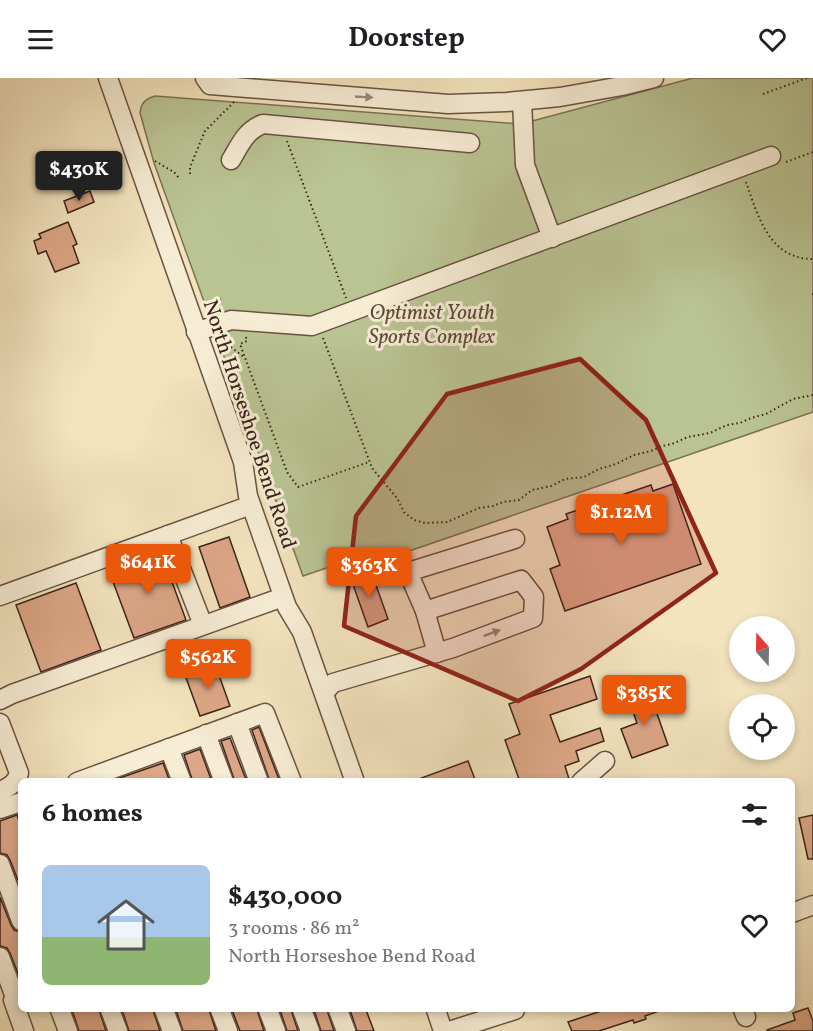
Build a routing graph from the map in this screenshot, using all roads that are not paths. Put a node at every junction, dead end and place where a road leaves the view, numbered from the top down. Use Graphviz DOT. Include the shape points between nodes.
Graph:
graph roads {
  1 [pos="108,78"];
  2 [pos="205,78"];
  3 [pos="654,78"];
  4 [pos="522,101"];
  5 [pos="470,143"];
  6 [pos="771,156"];
  7 [pos="231,160"];
  8 [pos="552,238"];
  9 [pos="196,332"];
  10 [pos="251,505"];
  11 [pos="168,535"];
  12 [pos="515,539"];
  13 [pos="0,596"];
  14 [pos="283,597"];
  15 [pos="425,611"];
  16 [pos="203,625"];
  17 [pos="437,653"];
  18 [pos="324,693"];
  19 [pos="0,700"];
  20 [pos="0,723"];
  21 [pos="237,723"];
  22 [pos="206,734"];
  23 [pos="169,748"];
  24 [pos="605,761"];
  25 [pos="123,774"];
  26 [pos="100,778"];
  27 [pos="180,778"];
  28 [pos="222,778"];
  29 [pos="258,778"];
  30 [pos="290,778"];
  31 [pos="354,778"];
  32 [pos="586,778"];
  33 [pos="0,791"];
  34 [pos="18,803"];
  35 [pos="0,809"];
  36 [pos="0,864"];
  37 [pos="813,905"];
  38 [pos="795,912"];
  39 [pos="18,913"];
  40 [pos="0,957"];
  41 [pos="12,1001"];
  42 [pos="61,1012"];
  43 [pos="111,1012"];
  44 [pos="165,1012"];
  45 [pos="221,1012"];
  46 [pos="269,1012"];
  47 [pos="303,1012"];
  48 [pos="339,1012"];
  49 [pos="437,1012"];
  50 [pos="506,1012"];
  51 [pos="471,1021"];
  52 [pos="24,1031"];
  53 [pos="68,1031"];
  54 [pos="117,1031"];
  55 [pos="172,1031"];
  56 [pos="228,1031"];
  57 [pos="276,1031"];
  58 [pos="310,1031"];
  59 [pos="346,1031"];
  60 [pos="443,1031"];
  61 [pos="448,1031"];
  1 -- 9 [label="street, North Horseshoe Bend Road"];
  2 -- 4 [label="street, one-way" via="210,85 447,104"];
  3 -- 4 [label="street"];
  4 -- 8 [label="street" via="525,165"];
  5 -- 7 [label="street" via="263,123 247,133"];
  6 -- 8 [label="street"];
  8 -- 9 [label="street" via="312,326 231,320"];
  9 -- 10 [label="street, North Horseshoe Bend Road" via="243,462"];
  10 -- 11 [label="street"];
  10 -- 14 [label="street, North Horseshoe Bend Road"];
  11 -- 13 [label="street"];
  11 -- 16 [label="street"];
  12 -- 15 [label="street" via="408,572"];
  14 -- 16 [label="street"];
  14 -- 18 [label="street, North Horseshoe Bend Road" via="302,632"];
  15 -- 17 [label="street"];
  17 -- 15 [label="street, one-way" via="533,618 534,597 521,580"];
  16 -- 19 [label="street"];
  17 -- 18 [label="street" via="333,683"];
  18 -- 31 [label="street, North Horseshoe Bend Road"];
  20 -- 33 [label="street" via="19,773 17,780"];
  21 -- 22 [label="street"];
  21 -- 29 [label="street"];
  21 -- 30 [label="street" via="265,713"];
  22 -- 23 [label="street"];
  22 -- 28 [label="street"];
  23 -- 25 [label="street"];
  23 -- 27 [label="street"];
  24 -- 32 [label="street"];
  25 -- 26 [label="street"];
  34 -- 35 [label="street"];
  36 -- 39 [label="street"];
  37 -- 38 [label="street"];
  40 -- 41 [label="street"];
  41 -- 52 [label="street"];
  42 -- 53 [label="street"];
  43 -- 54 [label="street"];
  44 -- 55 [label="street"];
  45 -- 56 [label="street"];
  46 -- 57 [label="street"];
  47 -- 58 [label="street"];
  48 -- 59 [label="street"];
  49 -- 60 [label="street"];
  50 -- 51 [label="street"];
  51 -- 61 [label="street"];
}
